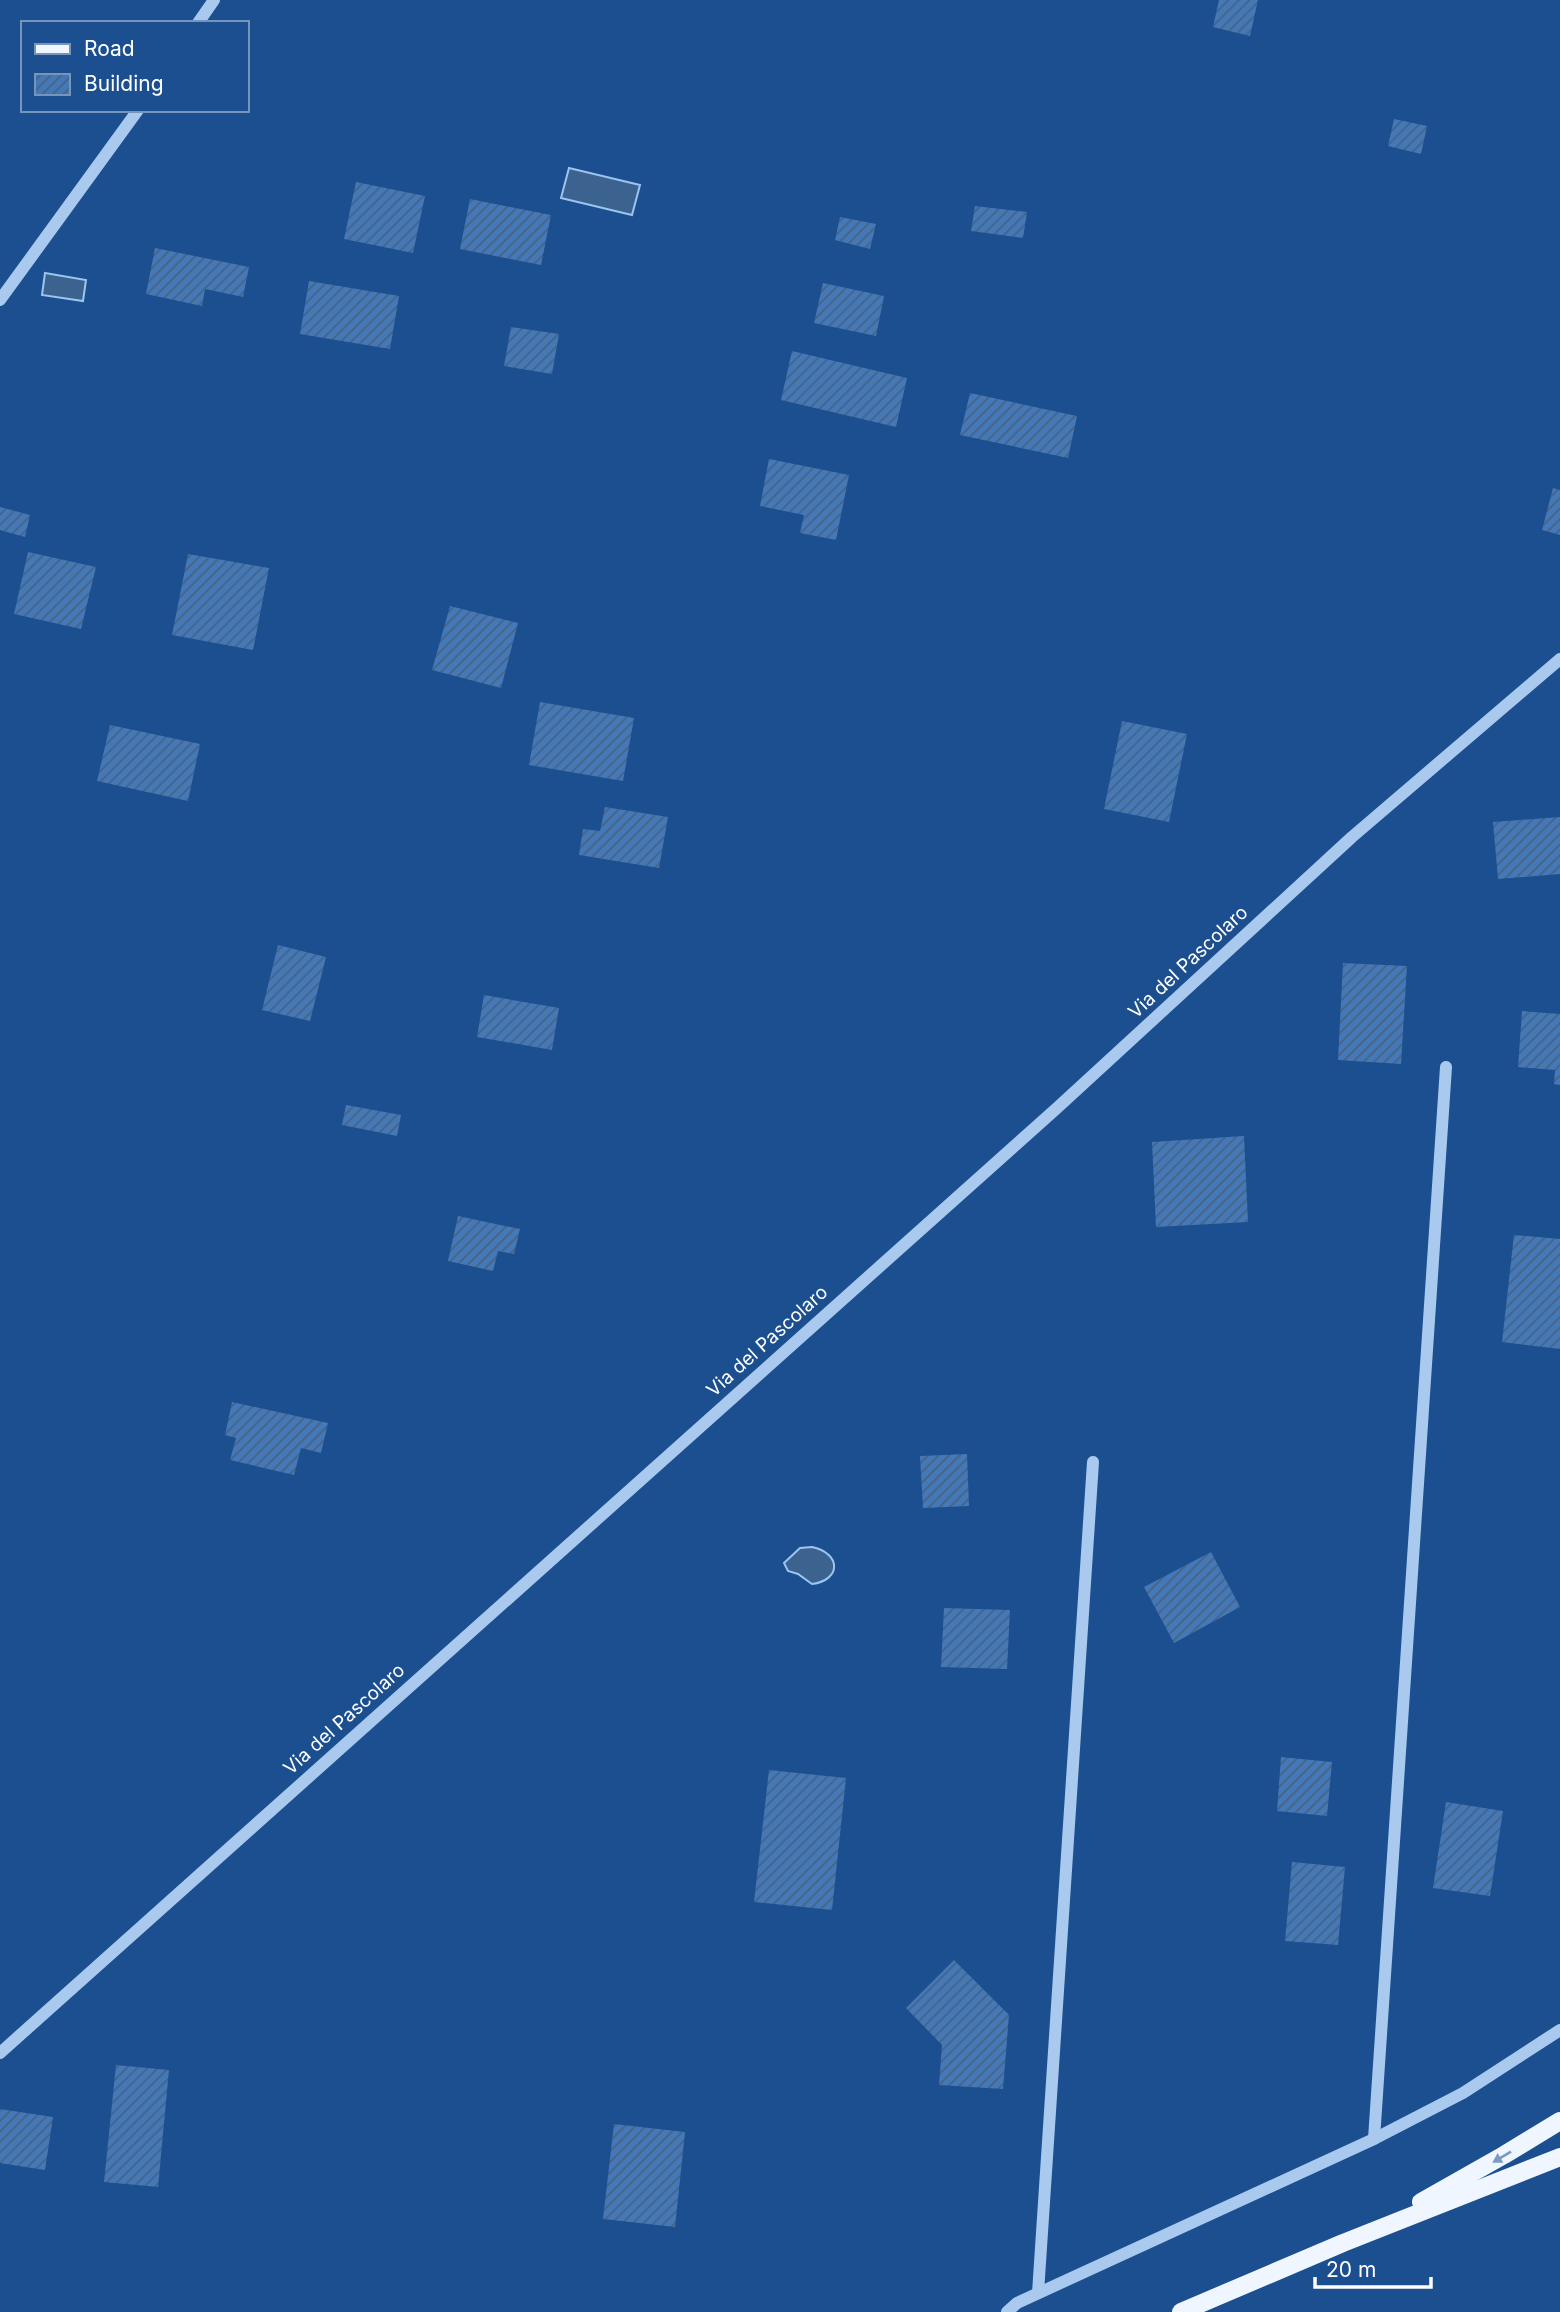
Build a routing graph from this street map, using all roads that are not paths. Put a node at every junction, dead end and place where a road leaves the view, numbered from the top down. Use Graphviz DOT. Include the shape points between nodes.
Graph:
graph roads {
  1 [pos="214,0"];
  2 [pos="199,21"];
  3 [pos="137,112"];
  4 [pos="0,300"];
  5 [pos="1560,659"];
  6 [pos="1446,1067"];
  7 [pos="1093,1462"];
  8 [pos="1560,2030"];
  9 [pos="0,2053"];
  10 [pos="1560,2121"];
  11 [pos="1374,2139"];
  12 [pos="1560,2157"];
  13 [pos="1343,2243"];
  14 [pos="1038,2293"];
  15 [pos="1007,2312"];
  16 [pos="1181,2312"];
  1 -- 2 [label="street"];
  3 -- 4 [label="street"];
  5 -- 9 [label="street, Via del Pascolaro" via="1344,844 1057,1108"];
  6 -- 11 [label="street"];
  7 -- 14 [label="street"];
  8 -- 11 [label="street" via="1463,2094"];
  10 -- 13 [label="main road, one-way"];
  11 -- 14 [label="street"];
  12 -- 13 [label="main road"];
  13 -- 16 [label="main road"];
  14 -- 15 [label="street"];
}
